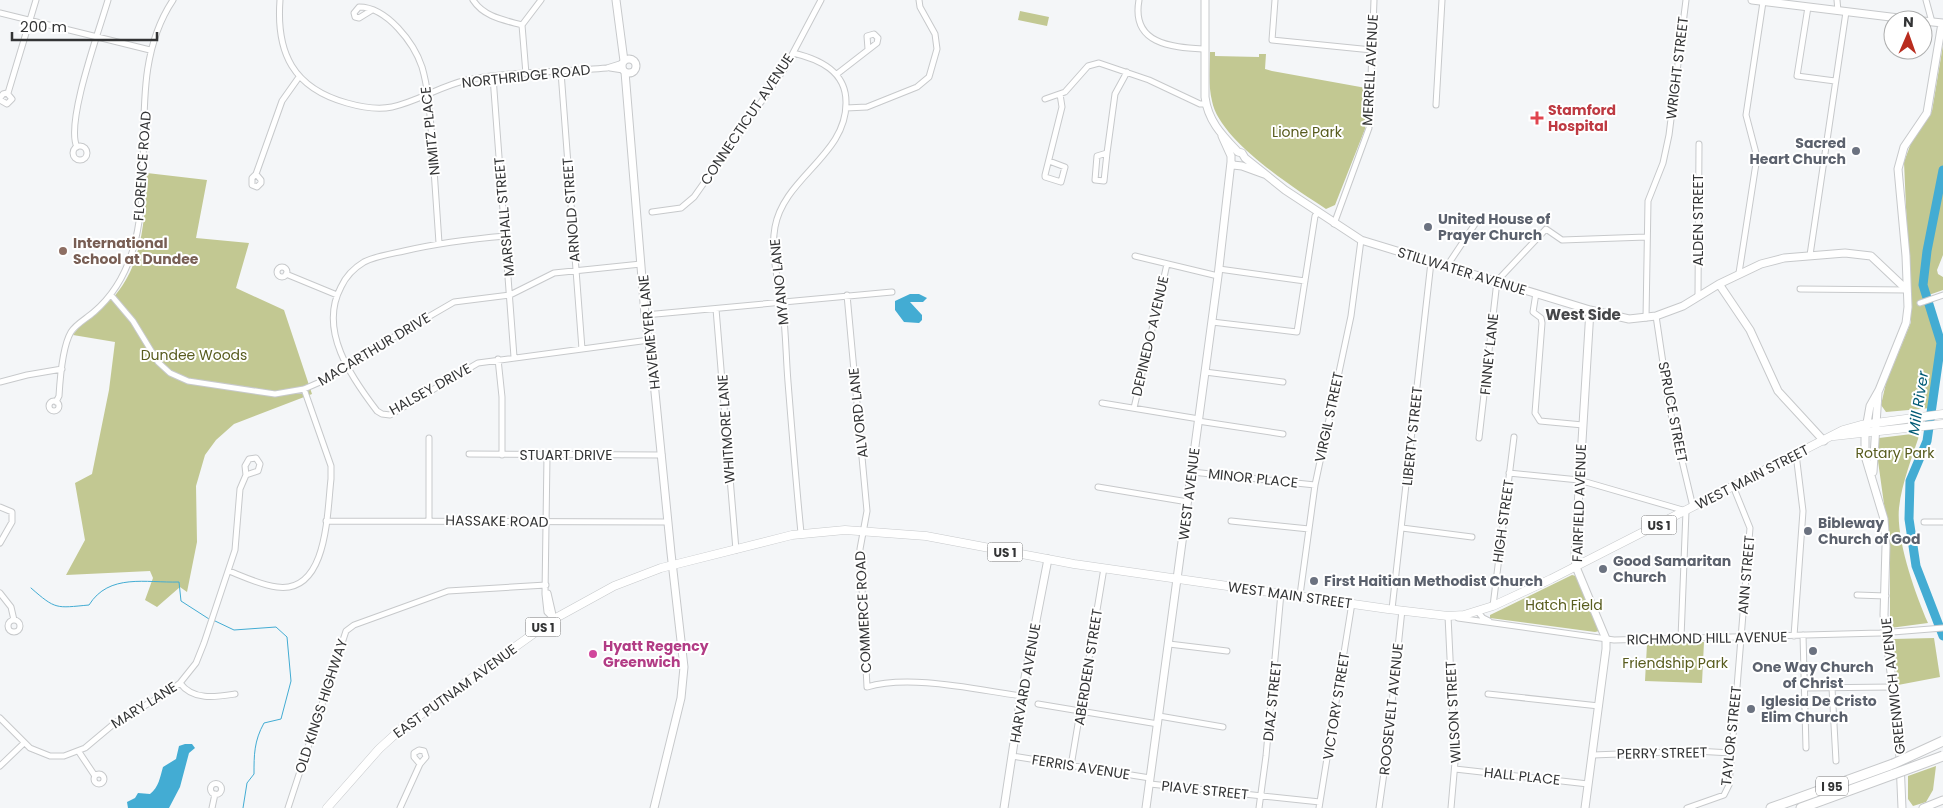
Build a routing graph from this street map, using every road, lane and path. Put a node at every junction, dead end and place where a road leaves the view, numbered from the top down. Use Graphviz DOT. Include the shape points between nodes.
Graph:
graph roads {
  1 [pos="36,0"];
  2 [pos="108,0"];
  3 [pos="173,0"];
  4 [pos="280,0"];
  5 [pos="474,0"];
  6 [pos="541,0"];
  7 [pos="616,0"];
  8 [pos="821,0"];
  9 [pos="919,0"];
  10 [pos="1139,0"];
  11 [pos="1205,0"];
  12 [pos="1274,0"];
  13 [pos="1374,0"];
  14 [pos="1442,0"];
  15 [pos="1686,0"];
  16 [pos="1752,0"];
  17 [pos="1837,0"];
  18 [pos="1763,2"];
  19 [pos="1808,7"];
  20 [pos="372,10"];
  21 [pos="1842,11"];
  22 [pos="0,13"];
  23 [pos="1883,16"];
  24 [pos="30,20"];
  25 [pos="1943,23"];
  26 [pos="522,25"];
  27 [pos="620,34"];
  28 [pos="97,36"];
  29 [pos="868,49"];
  30 [pos="1203,49"];
  31 [pos="150,50"];
  32 [pos="1372,50"];
  33 [pos="793,53"];
  34 [pos="633,60"];
  35 [pos="624,67"];
  36 [pos="561,72"];
  37 [pos="634,72"];
  38 [pos="1128,72"];
  39 [pos="526,74"];
  40 [pos="837,74"];
  41 [pos="299,77"];
  42 [pos="493,77"];
  43 [pos="1835,81"];
  44 [pos="8,93"];
  45 [pos="1060,94"];
  46 [pos="428,96"];
  47 [pos="0,99"];
  48 [pos="627,99"];
  49 [pos="1045,99"];
  50 [pos="1206,104"];
  51 [pos="1436,105"];
  52 [pos="846,108"];
  53 [pos="1698,144"];
  54 [pos="77,147"];
  55 [pos="1107,153"];
  56 [pos="1233,156"];
  57 [pos="1049,161"];
  58 [pos="1242,164"];
  59 [pos="256,174"];
  60 [pos="1230,179"];
  61 [pos="652,212"];
  62 [pos="1318,213"];
  63 [pos="1477,221"];
  64 [pos="1334,224"];
  65 [pos="506,236"];
  66 [pos="1646,237"];
  67 [pos="1361,240"];
  68 [pos="439,243"];
  69 [pos="1810,255"];
  70 [pos="1135,256"];
  71 [pos="1431,262"];
  72 [pos="641,264"];
  73 [pos="1166,264"];
  74 [pos="1447,266"];
  75 [pos="576,272"];
  76 [pos="1219,273"];
  77 [pos="1739,273"];
  78 [pos="286,274"];
  79 [pos="1497,281"];
  80 [pos="1305,282"];
  81 [pos="1719,284"];
  82 [pos="1800,289"];
  83 [pos="1907,290"];
  84 [pos="892,292"];
  85 [pos="337,294"];
  86 [pos="1536,294"];
  87 [pos="510,295"];
  88 [pos="847,295"];
  89 [pos="1943,295"];
  90 [pos="111,296"];
  91 [pos="1698,296"];
  92 [pos="780,302"];
  93 [pos="1920,304"];
  94 [pos="716,309"];
  95 [pos="1590,310"];
  96 [pos="645,315"];
  97 [pos="1656,316"];
  98 [pos="1646,318"];
  99 [pos="1212,322"];
  100 [pos="649,340"];
  101 [pos="582,349"];
  102 [pos="514,357"];
  103 [pos="498,359"];
  104 [pos="347,364"];
  105 [pos="62,369"];
  106 [pos="1205,372"];
  107 [pos="0,382"];
  108 [pos="1283,382"];
  109 [pos="304,389"];
  110 [pos="1879,390"];
  111 [pos="56,402"];
  112 [pos="1102,403"];
  113 [pos="1134,408"];
  114 [pos="1943,414"];
  115 [pos="1199,420"];
  116 [pos="1876,423"];
  117 [pos="1943,424"];
  118 [pos="1583,425"];
  119 [pos="1866,425"];
  120 [pos="1875,433"];
  121 [pos="1283,434"];
  122 [pos="1865,434"];
  123 [pos="1514,437"];
  124 [pos="429,438"];
  125 [pos="1479,438"];
  126 [pos="1828,438"];
  127 [pos="469,454"];
  128 [pos="1796,454"];
  129 [pos="502,455"];
  130 [pos="662,455"];
  131 [pos="547,456"];
  132 [pos="1192,472"];
  133 [pos="1509,473"];
  134 [pos="246,475"];
  135 [pos="1873,475"];
  136 [pos="1579,480"];
  137 [pos="1315,485"];
  138 [pos="1734,486"];
  139 [pos="1098,487"];
  140 [pos="1188,502"];
  141 [pos="0,507"];
  142 [pos="1690,509"];
  143 [pos="429,520"];
  144 [pos="326,521"];
  145 [pos="1232,521"];
  146 [pos="547,522"];
  147 [pos="668,522"];
  148 [pos="1924,522"];
  149 [pos="1943,522"];
  150 [pos="1402,528"];
  151 [pos="1309,529"];
  152 [pos="864,531"];
  153 [pos="801,533"];
  154 [pos="1472,537"];
  155 [pos="0,543"];
  156 [pos="736,550"];
  157 [pos="713,556"];
  158 [pos="1048,559"];
  159 [pos="672,566"];
  160 [pos="1576,567"];
  161 [pos="1104,568"];
  162 [pos="229,571"];
  163 [pos="1178,579"];
  164 [pos="546,585"];
  165 [pos="0,592"];
  166 [pos="1281,593"];
  167 [pos="1300,595"];
  168 [pos="1856,595"];
  169 [pos="1886,596"];
  170 [pos="1352,603"];
  171 [pos="1493,606"];
  172 [pos="1392,609"];
  173 [pos="1402,610"];
  174 [pos="1478,612"];
  175 [pos="1448,616"];
  176 [pos="554,619"];
  177 [pos="14,620"];
  178 [pos="1494,624"];
  179 [pos="1943,628"];
  180 [pos="1886,633"];
  181 [pos="1803,635"];
  182 [pos="1794,636"];
  183 [pos="1681,638"];
  184 [pos="1740,638"];
  185 [pos="1606,640"];
  186 [pos="1169,644"];
  187 [pos="1228,651"];
  188 [pos="180,683"];
  189 [pos="1893,687"];
  190 [pos="1805,688"];
  191 [pos="1832,688"];
  192 [pos="235,694"];
  193 [pos="1488,694"];
  194 [pos="1022,696"];
  195 [pos="1038,704"];
  196 [pos="1599,706"];
  197 [pos="1081,712"];
  198 [pos="0,718"];
  199 [pos="1158,720"];
  200 [pos="1223,727"];
  201 [pos="1943,741"];
  202 [pos="24,743"];
  203 [pos="1943,746"];
  204 [pos="1806,748"];
  205 [pos="79,752"];
  206 [pos="1731,753"];
  207 [pos="1593,755"];
  208 [pos="1012,756"];
  209 [pos="1943,756"];
  210 [pos="1836,761"];
  211 [pos="420,764"];
  212 [pos="1893,764"];
  213 [pos="0,766"];
  214 [pos="1071,766"];
  215 [pos="1455,769"];
  216 [pos="95,776"];
  217 [pos="1150,781"];
  218 [pos="1588,784"];
  219 [pos="215,794"];
  220 [pos="1261,796"];
  221 [pos="1943,800"];
  222 [pos="1320,805"];
  223 [pos="212,808"];
  224 [pos="288,808"];
  225 [pos="328,808"];
  226 [pos="400,808"];
  227 [pos="654,808"];
  228 [pos="1004,808"];
  229 [pos="1146,808"];
  230 [pos="1259,808"];
  231 [pos="1379,808"];
  232 [pos="1451,808"];
  233 [pos="1585,808"];
  234 [pos="1687,808"];
  235 [pos="1771,808"];
  236 [pos="1801,808"];
  237 [pos="1902,808"];
  238 [pos="1923,808"];
  1 -- 24 [label="street"];
  2 -- 28 [label="street"];
  3 -- 31 [label="street, FLORENCE ROAD" via="158,25"];
  4 -- 41 [label="street, NORTHRIDGE ROAD" via="280,36 286,57"];
  5 -- 26 [label="street" via="491,16"];
  6 -- 26 [label="street"];
  7 -- 27 [label="street, HAVEMEYER LANE"];
  8 -- 33 [label="street, CONNECTICUT AVENUE"];
  9 -- 52 [label="street" via="935,34 937,49 929,77 917,87 867,107"];
  10 -- 30 [label="street" via="1139,22 1153,40 1182,48"];
  11 -- 30 [label="street"];
  12 -- 32 [label="street" via="1272,40"];
  13 -- 32 [label="street, MERRELL AVENUE"];
  14 -- 51 [label="street"];
  15 -- 66 [label="street, WRIGHT STREET" via="1669,136 1663,163 1648,201"];
  16 -- 18 [label="street"];
  17 -- 21 [label="street"];
  18 -- 19 [label="street"];
  18 -- 77 [label="street" via="1746,115 1757,156"];
  19 -- 21 [label="street"];
  19 -- 43 [label="street" via="1797,76"];
  20 -- 46 [label="street, NIMITZ PLACE" via="389,19 412,48 422,67"];
  21 -- 23 [label="street"];
  21 -- 43 [label="street"];
  22 -- 24 [label="street"];
  24 -- 28 [label="street"];
  24 -- 44 [label="street"];
  25 -- 83 [label="street" via="1927,113 1904,147 1898,169"];
  26 -- 39 [label="street"];
  27 -- 34 [label="street, HAVEMEYER LANE"];
  27 -- 35 [label="street, HAVEMEYER LANE"];
  28 -- 31 [label="street"];
  28 -- 54 [label="street" via="76,112 73,136"];
  29 -- 40 [label="street"];
  30 -- 50 [label="street"];
  31 -- 90 [label="street, FLORENCE ROAD" via="143,199 129,265"];
  32 -- 64 [label="street, MERRELL AVENUE" via="1369,128"];
  33 -- 40 [label="street" via="825,64"];
  33 -- 61 [label="street, CONNECTICUT AVENUE" via="688,204"];
  34 -- 35 [label="street"];
  34 -- 37 [label="street, HAVEMEYER LANE" via="636,65"];
  35 -- 36 [label="street, NORTHRIDGE ROAD"];
  35 -- 37 [label="street"];
  35 -- 48 [label="street, HAVEMEYER LANE"];
  36 -- 39 [label="street, NORTHRIDGE ROAD"];
  36 -- 75 [label="street, ARNOLD STREET"];
  37 -- 48 [label="street, HAVEMEYER LANE"];
  38 -- 45 [label="street" via="1102,63 1091,64 1068,90"];
  38 -- 50 [label="street"];
  38 -- 55 [label="street" via="1115,94"];
  39 -- 42 [label="street, NORTHRIDGE ROAD"];
  40 -- 52 [label="street, MYANO LANE" via="845,92"];
  41 -- 46 [label="street, NORTHRIDGE ROAD" via="327,96 360,107 389,108"];
  41 -- 59 [label="street" via="282,102"];
  42 -- 46 [label="street, NORTHRIDGE ROAD" via="466,80"];
  42 -- 65 [label="street, MARSHALL STREET"];
  43 -- 69 [label="street"];
  44 -- 47 [label="street"];
  44 -- 47 [label="street" via="12,98 10,103 3,104"];
  45 -- 49 [label="street"];
  45 -- 57 [label="street" via="1062,107"];
  46 -- 68 [label="street, NIMITZ PLACE"];
  48 -- 72 [label="street, HAVEMEYER LANE"];
  50 -- 56 [label="street"];
  52 -- 92 [label="street, MYANO LANE" via="836,139 791,192 779,212 774,240"];
  53 -- 91 [label="street, ALDEN STREET"];
  55 -- 55 [label="street" via="1097,156 1095,180 1104,181"];
  56 -- 58 [label="street"];
  56 -- 58 [label="street" via="1242,153"];
  56 -- 60 [label="street, WEST AVENUE"];
  57 -- 57 [label="street" via="1045,177 1061,182 1065,167"];
  58 -- 60 [label="street, WEST AVENUE"];
  58 -- 62 [label="street, STILLWATER AVENUE" via="1264,174"];
  60 -- 76 [label="street, WEST AVENUE"];
  62 -- 64 [label="street, STILLWATER AVENUE"];
  62 -- 80 [label="street"];
  63 -- 74 [label="street"];
  64 -- 67 [label="street, STILLWATER AVENUE"];
  65 -- 68 [label="street, HALSEY DRIVE"];
  65 -- 87 [label="street, MARSHALL STREET"];
  66 -- 79 [label="street" via="1562,240 1546,229"];
  66 -- 98 [label="street"];
  67 -- 71 [label="street, STILLWATER AVENUE"];
  67 -- 137 [label="street, VIRGIL STREET" via="1351,316"];
  68 -- 85 [label="street, HALSEY DRIVE" via="362,263 351,271"];
  69 -- 77 [label="street, STILLWATER AVENUE" via="1772,260"];
  69 -- 83 [label="street, STILLWATER AVENUE" via="1845,253 1871,256"];
  70 -- 73 [label="street"];
  71 -- 74 [label="street, STILLWATER AVENUE"];
  71 -- 150 [label="street, LIBERTY STREET"];
  72 -- 75 [label="street, MACARTHUR DRIVE"];
  72 -- 96 [label="street, HAVEMEYER LANE"];
  73 -- 76 [label="street"];
  73 -- 113 [label="street, DEPINEDO AVENUE"];
  74 -- 79 [label="street, STILLWATER AVENUE"];
  75 -- 87 [label="street, MACARTHUR DRIVE" via="554,273"];
  75 -- 101 [label="street, ARNOLD STREET"];
  76 -- 80 [label="street"];
  76 -- 99 [label="street, WEST AVENUE"];
  77 -- 81 [label="street, STILLWATER AVENUE"];
  78 -- 85 [label="street"];
  79 -- 86 [label="street, STILLWATER AVENUE"];
  79 -- 125 [label="street, FINNEY LANE"];
  80 -- 99 [label="street" via="1297,332"];
  81 -- 91 [label="street, STILLWATER AVENUE"];
  81 -- 126 [label="street" via="1750,330 1778,390"];
  82 -- 83 [label="street"];
  83 -- 110 [label="street" via="1904,330"];
  84 -- 88 [label="street"];
  85 -- 104 [label="street, HALSEY DRIVE" via="333,314 334,336"];
  86 -- 95 [label="street, STILLWATER AVENUE"];
  86 -- 118 [label="street" via="1533,312 1542,323 1535,413 1537,418 1548,422"];
  87 -- 102 [label="street, MARSHALL STREET"];
  87 -- 104 [label="street, MACARTHUR DRIVE" via="454,302"];
  88 -- 92 [label="street"];
  88 -- 152 [label="street, ALVORD LANE" via="867,511"];
  89 -- 93 [label="street"];
  90 -- 105 [label="street, FLORENCE ROAD" via="71,331"];
  90 -- 109 [label="street, MACARTHUR DRIVE" via="133,321 158,362 188,382 275,394"];
  91 -- 97 [label="street, STILLWATER AVENUE" via="1683,306"];
  92 -- 94 [label="street"];
  92 -- 153 [label="street, MYANO LANE"];
  94 -- 96 [label="street"];
  94 -- 156 [label="street, WHITMORE LANE"];
  95 -- 98 [label="street, STILLWATER AVENUE" via="1618,317"];
  95 -- 118 [label="street, FAIRFIELD AVENUE"];
  96 -- 100 [label="street, HAVEMEYER LANE"];
  97 -- 98 [label="street, STILLWATER AVENUE"];
  97 -- 142 [label="street, SPRUCE STREET" via="1670,410"];
  99 -- 106 [label="street, WEST AVENUE"];
  100 -- 101 [label="street, HALSEY DRIVE"];
  100 -- 130 [label="street, HAVEMEYER LANE"];
  101 -- 102 [label="street, HALSEY DRIVE"];
  102 -- 103 [label="street, HALSEY DRIVE"];
  103 -- 104 [label="street, HALSEY DRIVE" via="471,366 385,415 374,406"];
  103 -- 129 [label="street"];
  104 -- 109 [label="street, MACARTHUR DRIVE" via="327,379"];
  105 -- 107 [label="street"];
  105 -- 111 [label="street, FLORENCE ROAD"];
  106 -- 108 [label="street"];
  106 -- 115 [label="street, WEST AVENUE"];
  109 -- 144 [label="street" via="331,466"];
  110 -- 116 [label="street"];
  110 -- 119 [label="street" via="1870,406"];
  112 -- 113 [label="street"];
  113 -- 115 [label="street"];
  114 -- 116 [label="main road, US 1"];
  115 -- 121 [label="street"];
  115 -- 132 [label="street, WEST AVENUE"];
  116 -- 119 [label="main road, US 1"];
  116 -- 120 [label="street"];
  117 -- 120 [label="main road, US 1"];
  118 -- 136 [label="street, FAIRFIELD AVENUE"];
  119 -- 122 [label="street, GREENWICH AVENUE"];
  119 -- 126 [label="main road, WEST MAIN STREET / US 1" via="1852,427"];
  120 -- 122 [label="main road, WEST MAIN STREET / US 1"];
  120 -- 135 [label="street, GREENWICH AVENUE"];
  122 -- 126 [label="main road, WEST MAIN STREET / US 1"];
  122 -- 135 [label="street, GREENWICH AVENUE" via="1866,456"];
  123 -- 133 [label="street, HIGH STREET"];
  124 -- 143 [label="street"];
  126 -- 128 [label="main road, WEST MAIN STREET / US 1"];
  127 -- 129 [label="street, STUART DRIVE"];
  128 -- 138 [label="main road, WEST MAIN STREET / US 1"];
  128 -- 182 [label="street" via="1803,511"];
  129 -- 131 [label="street, STUART DRIVE"];
  130 -- 131 [label="street, STUART DRIVE"];
  130 -- 147 [label="street, HAVEMEYER LANE"];
  131 -- 146 [label="street"];
  132 -- 137 [label="street, MINOR PLACE"];
  132 -- 140 [label="street, WEST AVENUE"];
  133 -- 136 [label="street"];
  133 -- 171 [label="street, HIGH STREET"];
  134 -- 162 [label="street, MARY LANE" via="240,489 238,540"];
  135 -- 169 [label="street, GREENWICH AVENUE" via="1884,528"];
  136 -- 142 [label="street"];
  136 -- 160 [label="street, FAIRFIELD AVENUE"];
  137 -- 151 [label="street, VIRGIL STREET"];
  138 -- 142 [label="main road, WEST MAIN STREET / US 1"];
  138 -- 184 [label="street, ANN STREET" via="1750,528"];
  139 -- 140 [label="street"];
  140 -- 163 [label="street, WEST AVENUE"];
  141 -- 155 [label="street" via="12,512 12,522"];
  142 -- 160 [label="main road, WEST MAIN STREET / US 1"];
  142 -- 183 [label="street, SPRUCE STREET"];
  143 -- 144 [label="street, HASSAKE ROAD"];
  143 -- 146 [label="street, HASSAKE ROAD"];
  144 -- 162 [label="street" via="320,557 314,569 293,586 267,585"];
  145 -- 151 [label="street"];
  146 -- 147 [label="street, HASSAKE ROAD"];
  146 -- 164 [label="street"];
  147 -- 159 [label="street, HAVEMEYER LANE"];
  148 -- 149 [label="street"];
  150 -- 154 [label="street"];
  150 -- 172 [label="street, LIBERTY STREET"];
  151 -- 167 [label="street, VIRGIL STREET"];
  152 -- 153 [label="main road, WEST MAIN STREET / US 1"];
  152 -- 158 [label="main road, WEST MAIN STREET / US 1" via="926,536"];
  152 -- 194 [label="street, COMMERCE ROAD" via="860,549 867,687 878,684 936,685"];
  153 -- 156 [label="main road, WEST MAIN STREET / US 1"];
  156 -- 157 [label="main road, WEST MAIN STREET / US 1"];
  157 -- 159 [label="main road, EAST PUTNAM AVENUE / US 1"];
  158 -- 161 [label="main road, WEST MAIN STREET / US 1"];
  158 -- 194 [label="street, HARVARD AVENUE"];
  159 -- 176 [label="main road, EAST PUTNAM AVENUE / US 1" via="614,586"];
  159 -- 227 [label="street, HAVEMEYER LANE" via="684,654 684,681"];
  160 -- 171 [label="main road, WEST MAIN STREET / US 1"];
  160 -- 185 [label="street, FAIRFIELD AVENUE"];
  161 -- 163 [label="main road, WEST MAIN STREET / US 1"];
  161 -- 197 [label="street, ABERDEEN STREET"];
  162 -- 188 [label="street, MARY LANE" via="196,663"];
  163 -- 166 [label="main road, WEST MAIN STREET / US 1"];
  163 -- 186 [label="street, WEST AVENUE"];
  164 -- 176 [label="street"];
  164 -- 224 [label="street, OLD KINGS HIGHWAY" via="448,591 354,624 346,631"];
  165 -- 177 [label="street" via="11,607"];
  166 -- 167 [label="main road, WEST MAIN STREET / US 1"];
  166 -- 220 [label="street, DIAZ STREET"];
  167 -- 170 [label="main road, WEST MAIN STREET / US 1"];
  168 -- 169 [label="street"];
  169 -- 180 [label="street, GREENWICH AVENUE"];
  170 -- 172 [label="main road, WEST MAIN STREET / US 1"];
  170 -- 222 [label="street, VICTORY STREET"];
  171 -- 174 [label="main road, WEST MAIN STREET / US 1"];
  172 -- 173 [label="main road, WEST MAIN STREET / US 1"];
  173 -- 175 [label="main road, WEST MAIN STREET / US 1"];
  173 -- 231 [label="street, ROOSEVELT AVENUE"];
  174 -- 175 [label="main road, WEST MAIN STREET / US 1"];
  174 -- 178 [label="street, RICHMOND HILL AVENUE"];
  175 -- 178 [label="street, RICHMOND HILL AVENUE"];
  175 -- 215 [label="street, WILSON STREET"];
  176 -- 225 [label="main road, EAST PUTNAM AVENUE / US 1" via="402,728 379,749"];
  178 -- 185 [label="street, RICHMOND HILL AVENUE"];
  179 -- 180 [label="street, RICHMOND HILL AVENUE"];
  180 -- 181 [label="street, RICHMOND HILL AVENUE"];
  180 -- 189 [label="street, GREENWICH AVENUE"];
  181 -- 182 [label="street, RICHMOND HILL AVENUE"];
  181 -- 190 [label="street"];
  182 -- 184 [label="street, RICHMOND HILL AVENUE"];
  183 -- 184 [label="street, RICHMOND HILL AVENUE"];
  183 -- 185 [label="street, RICHMOND HILL AVENUE"];
  184 -- 206 [label="street, TAYLOR STREET"];
  185 -- 196 [label="street, FAIRFIELD AVENUE"];
  186 -- 187 [label="street"];
  186 -- 199 [label="street, WEST AVENUE"];
  188 -- 192 [label="street" via="185,689 203,697"];
  188 -- 205 [label="street, MARY LANE" via="116,722"];
  189 -- 191 [label="street"];
  189 -- 237 [label="street, GREENWICH AVENUE" via="1901,755"];
  190 -- 191 [label="street"];
  190 -- 204 [label="street"];
  191 -- 210 [label="street"];
  193 -- 196 [label="street"];
  194 -- 208 [label="street, HARVARD AVENUE"];
  195 -- 197 [label="street"];
  196 -- 207 [label="street, FAIRFIELD AVENUE"];
  197 -- 199 [label="street"];
  197 -- 214 [label="street, ABERDEEN STREET"];
  198 -- 202 [label="street, MARY LANE"];
  199 -- 200 [label="street"];
  199 -- 217 [label="street, WEST AVENUE"];
  201 -- 212 [label="highway, bridge"];
  202 -- 205 [label="street, MARY LANE" via="50,756"];
  202 -- 213 [label="street"];
  203 -- 212 [label="highway, I 95, bridge"];
  205 -- 216 [label="street"];
  206 -- 207 [label="street, PERRY STREET" via="1696,751"];
  206 -- 234 [label="street, TAYLOR STREET" via="1726,793"];
  207 -- 218 [label="street, FAIRFIELD AVENUE"];
  208 -- 214 [label="street, FERRIS AVENUE"];
  208 -- 228 [label="street, HARVARD AVENUE"];
  209 -- 236 [label="highway, I 95, bridge"];
  211 -- 226 [label="street"];
  212 -- 235 [label="highway, I 95"];
  214 -- 217 [label="street, FERRIS AVENUE"];
  215 -- 218 [label="street, HALL PLACE"];
  215 -- 232 [label="street, WILSON STREET"];
  217 -- 220 [label="street, PIAVE STREET"];
  217 -- 229 [label="street, WEST AVENUE"];
  218 -- 233 [label="street, FAIRFIELD AVENUE"];
  219 -- 223 [label="street"];
  220 -- 222 [label="street, PIAVE STREET"];
  220 -- 230 [label="street, DIAZ STREET"];
  221 -- 238 [label="street"];
}
